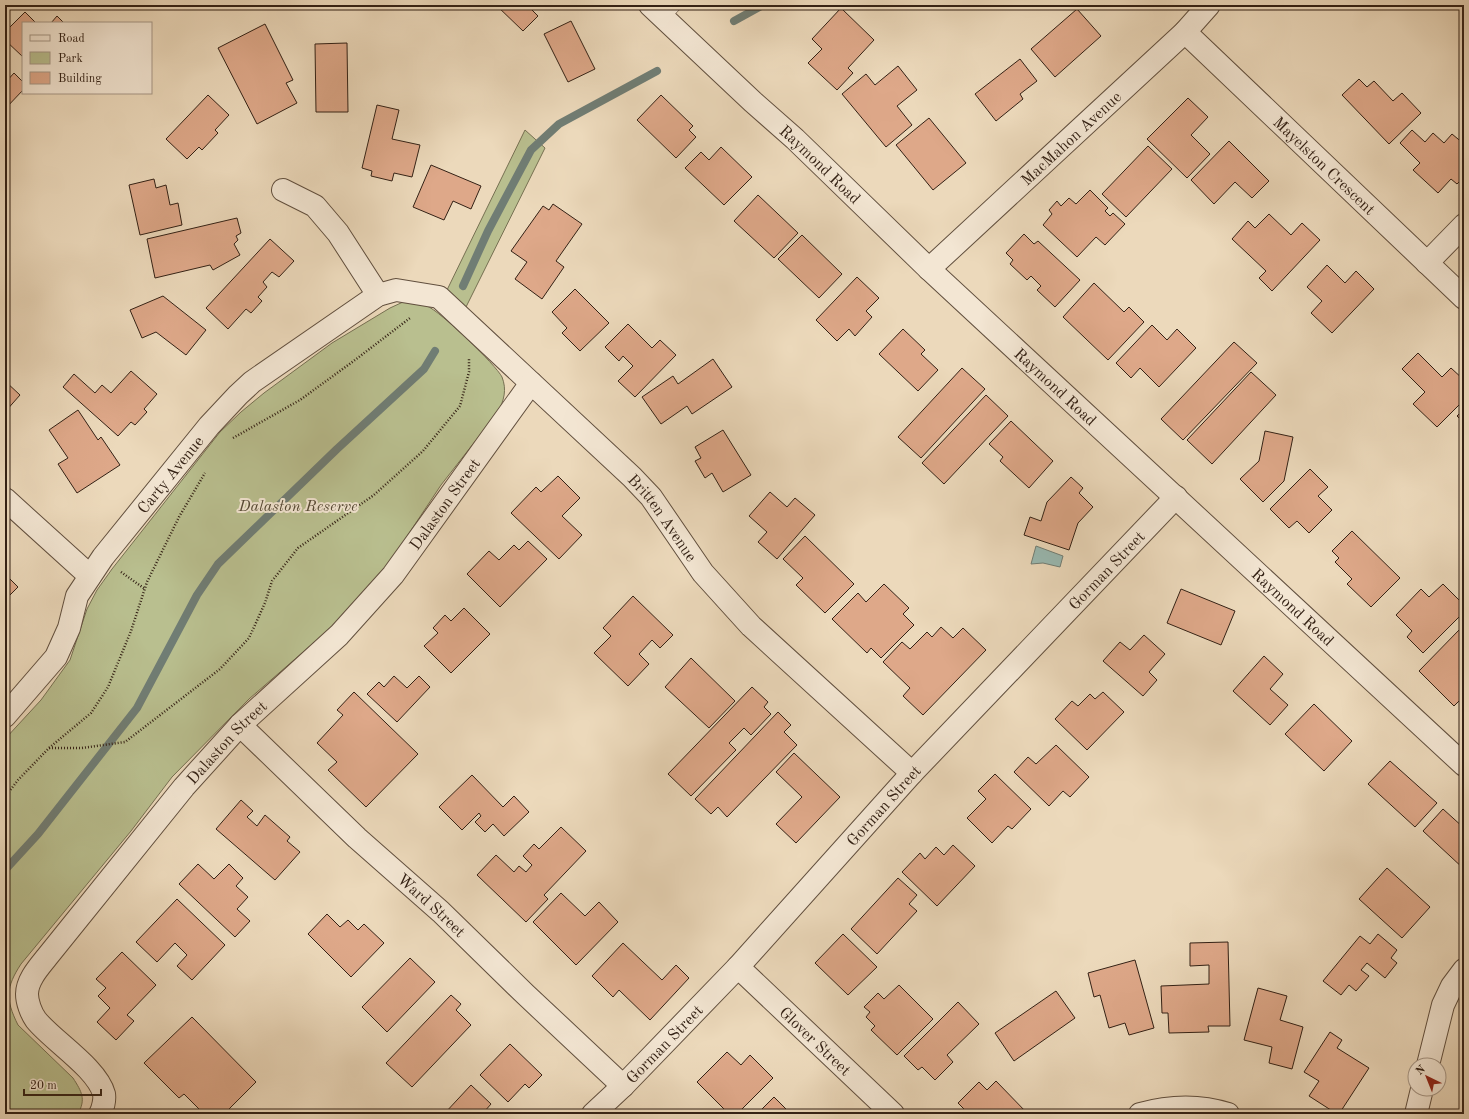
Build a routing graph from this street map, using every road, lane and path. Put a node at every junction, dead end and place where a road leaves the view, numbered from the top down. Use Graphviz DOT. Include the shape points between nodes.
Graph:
graph roads {
  1 [pos="1209,5"];
  2 [pos="663,9"];
  3 [pos="1185,32"];
  4 [pos="283,190"];
  5 [pos="1464,225"];
  6 [pos="1427,263"];
  7 [pos="929,269"];
  8 [pos="387,293"];
  9 [pos="1464,298"];
  10 [pos="412,316"];
  11 [pos="468,325"];
  12 [pos="531,383"];
  13 [pos="230,440"];
  14 [pos="207,468"];
  15 [pos="1176,497"];
  16 [pos="5,499"];
  17 [pos="121,571"];
  18 [pos="90,576"];
  19 [pos="145,589"];
  20 [pos="5,716"];
  21 [pos="240,725"];
  22 [pos="50,748"];
  23 [pos="1464,765"];
  24 [pos="912,773"];
  25 [pos="5,797"];
  26 [pos="738,967"];
  27 [pos="1464,970"];
  28 [pos="1430,1057"];
  29 [pos="623,1086"];
  30 [pos="1420,1097"];
  31 [pos="100,1114"];
  32 [pos="593,1114"];
  33 [pos="894,1114"];
  34 [pos="1140,1114"];
  35 [pos="1228,1114"];
  36 [pos="1416,1114"];
  1 -- 3 [label="street, MacMahon Avenue"];
  2 -- 7 [label="street, Raymond Road" via="753,102"];
  3 -- 6 [label="street, Mayelston Crescent"];
  3 -- 7 [label="street, MacMahon Avenue"];
  4 -- 8 [label="street" via="315,206"];
  5 -- 6 [label="street"];
  6 -- 9 [label="street, Mayelston Crescent"];
  7 -- 15 [label="street, Raymond Road"];
  8 -- 11 [label="street, Britten Avenue" via="439,297"];
  8 -- 18 [label="street, Carty Avenue" via="252,382 238,395 209,426"];
  10 -- 13 [label="path" via="300,400"];
  11 -- 12 [label="street, Britten Avenue"];
  11 -- 22 [label="path" via="469,372 460,406 423,451 374,495 298,548 272,581 249,638 220,669 125,742 82,748"];
  12 -- 21 [label="street, Dalaston Street" via="393,575 339,635"];
  12 -- 24 [label="street, Britten Avenue" via="651,497 703,573 751,626"];
  14 -- 19 [label="path" via="179,517"];
  15 -- 23 [label="street, Raymond Road"];
  15 -- 24 [label="street, Gorman Street"];
  16 -- 18 [label="street"];
  17 -- 19 [label="path"];
  18 -- 20 [label="street, Carty Avenue" via="77,596 56,657"];
  19 -- 22 [label="path" via="108,687 90,713"];
  21 -- 29 [label="street, Ward Street"];
  21 -- 31 [label="street, Dalaston Street" via="184,788 30,980 27,993 35,1019 97,1079 104,1094"];
  22 -- 25 [label="path"];
  24 -- 26 [label="street, Gorman Street"];
  26 -- 29 [label="street, Gorman Street"];
  26 -- 33 [label="street, Glover Street"];
  27 -- 28 [label="street" via="1452,986 1443,1005"];
  29 -- 32 [label="street, Gorman Street"];
  30 -- 36 [label="street"];
  34 -- 35 [label="street" via="1178,1107 1204,1108"];
}
